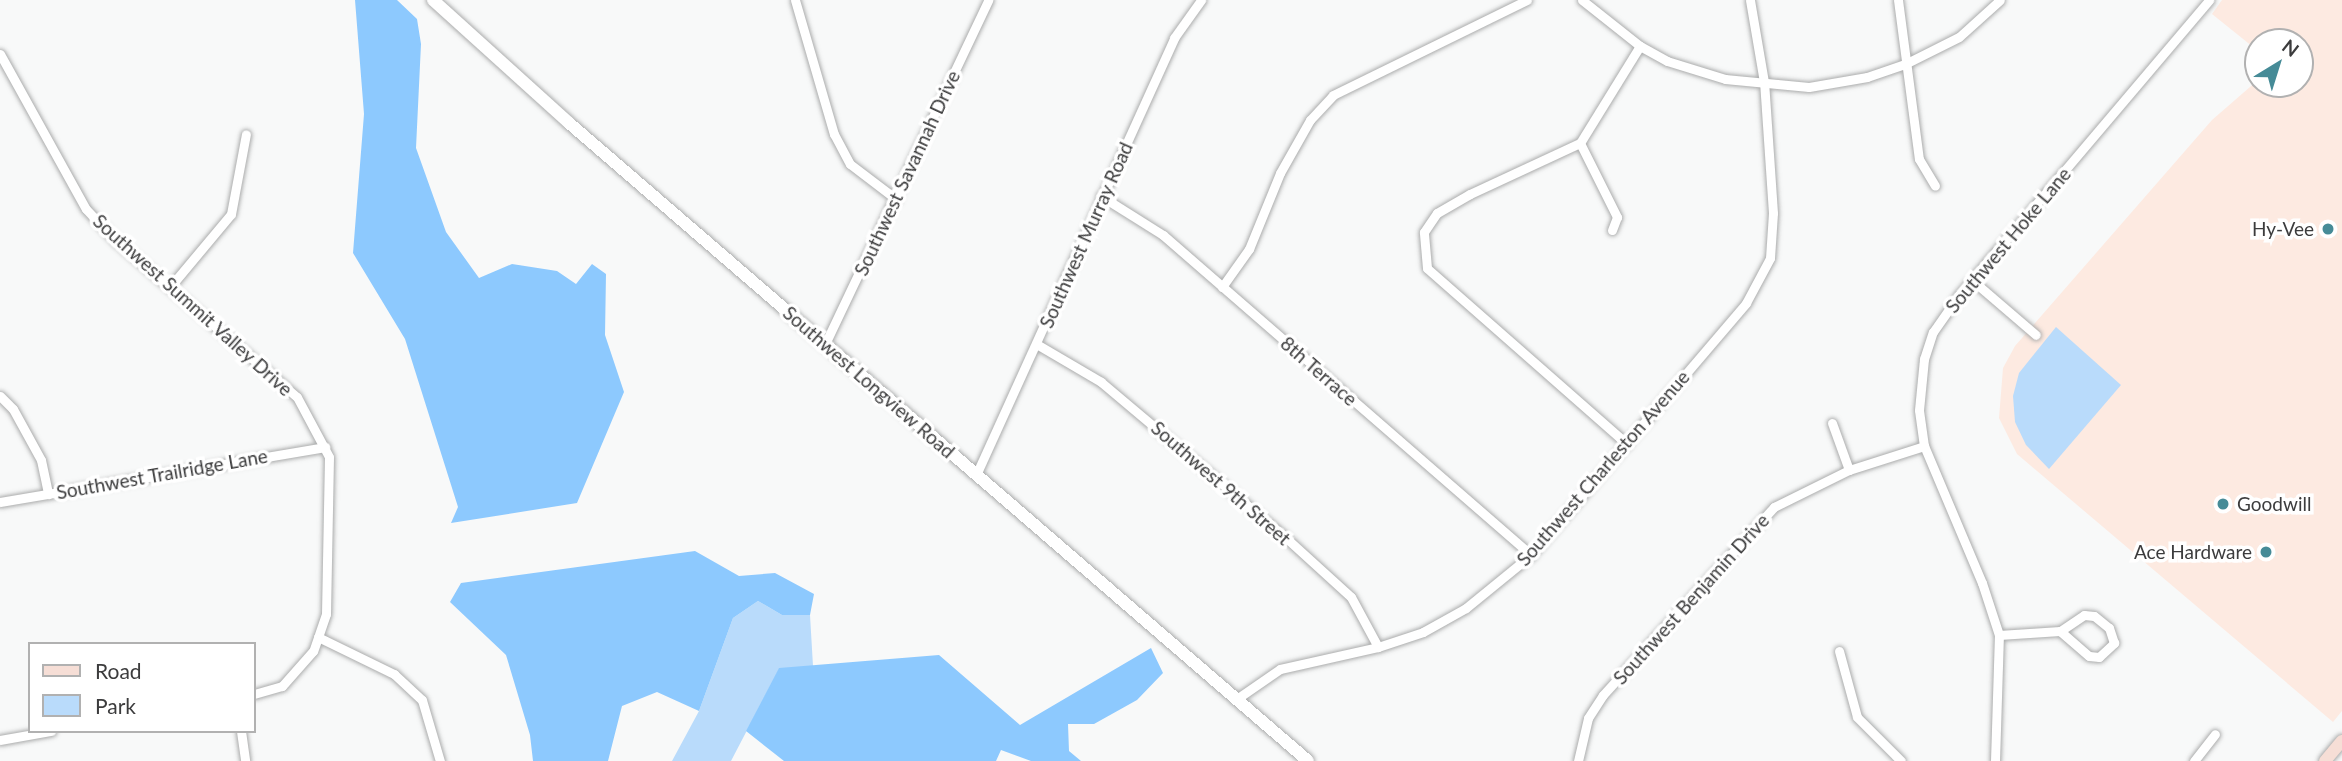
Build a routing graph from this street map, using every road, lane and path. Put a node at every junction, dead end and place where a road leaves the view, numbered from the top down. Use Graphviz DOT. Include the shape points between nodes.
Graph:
graph roads {
  1 [pos="433,0"];
  2 [pos="795,0"];
  3 [pos="988,0"];
  4 [pos="1201,0"];
  5 [pos="1527,0"];
  6 [pos="1582,0"];
  7 [pos="1750,0"];
  8 [pos="1898,0"];
  9 [pos="2000,0"];
  10 [pos="2209,0"];
  11 [pos="1640,46"];
  12 [pos="0,54"];
  13 [pos="1905,64"];
  14 [pos="1764,82"];
  15 [pos="246,134"];
  16 [pos="1580,143"];
  17 [pos="1935,186"];
  18 [pos="1101,196"];
  19 [pos="896,200"];
  20 [pos="1612,230"];
  21 [pos="1972,280"];
  22 [pos="170,287"];
  23 [pos="1222,287"];
  24 [pos="2036,335"];
  25 [pos="825,344"];
  26 [pos="1038,345"];
  27 [pos="0,396"];
  28 [pos="1832,424"];
  29 [pos="1627,444"];
  30 [pos="1924,446"];
  31 [pos="325,447"];
  32 [pos="1849,470"];
  33 [pos="976,475"];
  34 [pos="48,494"];
  35 [pos="0,502"];
  36 [pos="1531,555"];
  37 [pos="2060,631"];
  38 [pos="1999,635"];
  39 [pos="318,637"];
  40 [pos="1378,647"];
  41 [pos="1839,651"];
  42 [pos="256,693"];
  43 [pos="1238,698"];
  44 [pos="40,733"];
  45 [pos="241,733"];
  46 [pos="2215,734"];
  47 [pos="0,740"];
  48 [pos="2342,741"];
  49 [pos="245,761"];
  50 [pos="440,761"];
  51 [pos="1308,761"];
  52 [pos="1578,761"];
  53 [pos="1901,761"];
  54 [pos="1995,761"];
  55 [pos="2194,761"];
  56 [pos="2325,761"];
  1 -- 25 [label="street, Southwest Longview Road"];
  2 -- 19 [label="street" via="834,134 850,164"];
  3 -- 19 [label="street, Southwest Savannah Drive"];
  4 -- 18 [label="street, Southwest Murray Road" via="1174,38"];
  5 -- 23 [label="street" via="1333,94 1304,131 1280,173 1250,249"];
  6 -- 11 [label="street"];
  7 -- 14 [label="street, Southwest Charleston Avenue"];
  8 -- 13 [label="street"];
  9 -- 13 [label="street" via="1959,37"];
  10 -- 21 [label="street, Southwest Hoke Lane"];
  11 -- 14 [label="street" via="1692,70"];
  11 -- 16 [label="street"];
  12 -- 22 [label="street, Southwest Summit Valley Drive" via="86,209"];
  13 -- 14 [label="street" via="1867,77 1809,87"];
  13 -- 17 [label="street" via="1919,159"];
  14 -- 29 [label="street, Southwest Charleston Avenue" via="1773,213 1770,258 1746,303"];
  15 -- 22 [label="street" via="231,214"];
  16 -- 20 [label="street" via="1617,217"];
  16 -- 29 [label="street" via="1437,213 1424,232 1427,268"];
  18 -- 23 [label="street, 8th Terrace" via="1163,235"];
  18 -- 26 [label="street, Southwest Murray Road"];
  19 -- 25 [label="street, Southwest Savannah Drive"];
  21 -- 24 [label="street"];
  21 -- 30 [label="street, Southwest Hoke Lane" via="1944,315 1924,359 1919,410"];
  22 -- 31 [label="street, Southwest Summit Valley Drive" via="297,397"];
  23 -- 36 [label="street, 8th Terrace"];
  25 -- 33 [label="street, Southwest Longview Road"];
  26 -- 33 [label="street, Southwest Murray Road"];
  26 -- 40 [label="street, Southwest 9th Street" via="1101,382 1285,537 1351,597"];
  27 -- 34 [label="street" via="13,409 41,460"];
  28 -- 32 [label="street"];
  29 -- 36 [label="street, Southwest Charleston Avenue"];
  30 -- 32 [label="street, Southwest Benjamin Drive"];
  30 -- 38 [label="street, Southwest Hoke Lane"];
  31 -- 34 [label="street, Southwest Trailridge Lane"];
  31 -- 39 [label="street" via="329,457 326,614"];
  32 -- 52 [label="street, Southwest Benjamin Drive" via="1774,508 1741,539 1603,695 1588,718"];
  33 -- 43 [label="street, Southwest Longview Road"];
  34 -- 35 [label="street, Southwest Trailridge Lane"];
  36 -- 40 [label="street, Southwest Charleston Avenue" via="1466,608 1423,632"];
  37 -- 37 [label="street" via="2089,656 2099,657 2114,643 2109,628 2094,616 2084,615"];
  37 -- 38 [label="street"];
  38 -- 54 [label="street, Southwest Hoke Lane"];
  39 -- 42 [label="street" via="313,651 282,686"];
  39 -- 50 [label="street" via="394,674 422,700"];
  40 -- 43 [label="street, Southwest Charleston Avenue" via="1280,669"];
  41 -- 53 [label="street" via="1857,717"];
  43 -- 51 [label="street, Southwest Longview Road"];
  44 -- 47 [label="street"];
  45 -- 49 [label="street"];
  46 -- 55 [label="street"];
  48 -- 56 [label="main road"];
}
